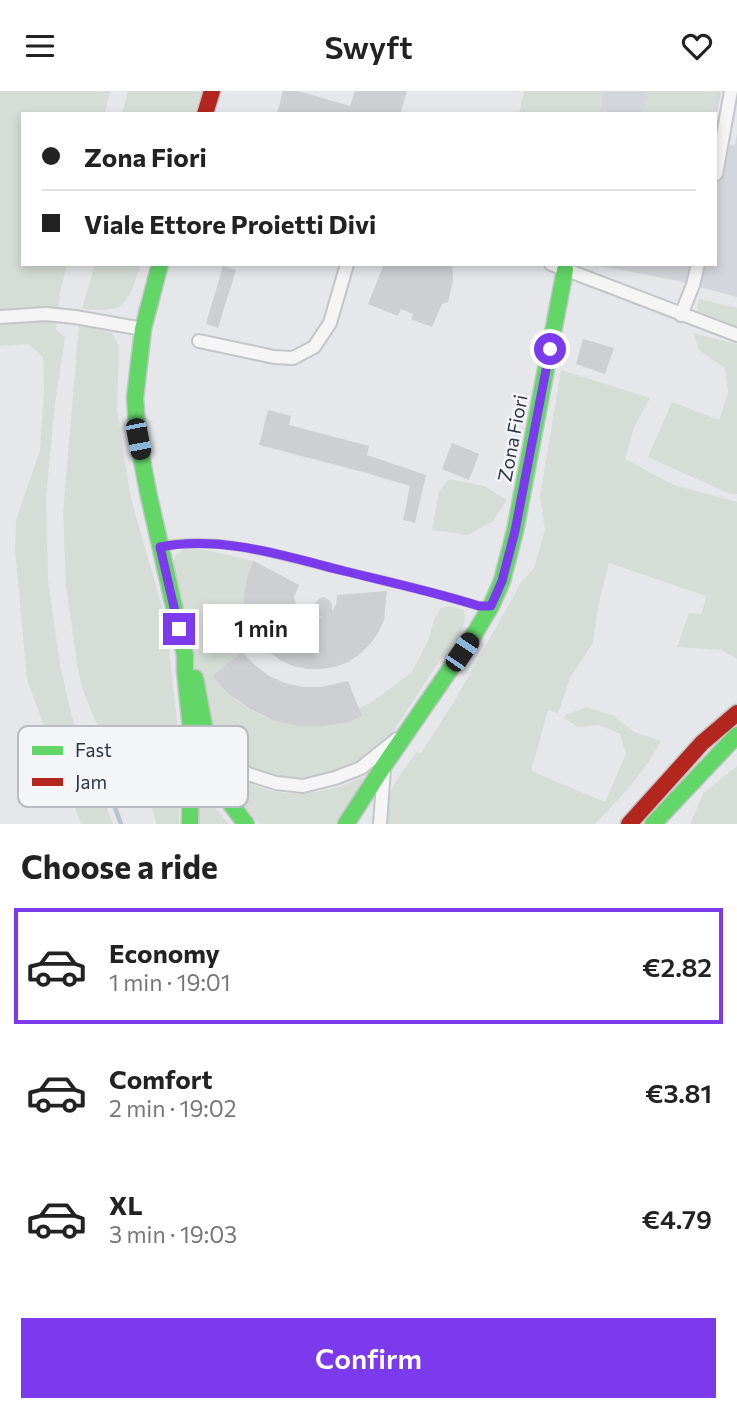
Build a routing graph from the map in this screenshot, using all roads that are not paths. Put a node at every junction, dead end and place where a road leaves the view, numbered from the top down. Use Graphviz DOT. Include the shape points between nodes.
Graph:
graph roads {
  1 [pos="212,91"];
  2 [pos="731,91"];
  3 [pos="206,112"];
  4 [pos="717,168"];
  5 [pos="159,266"];
  6 [pos="346,266"];
  7 [pos="698,266"];
  8 [pos="558,267"];
  9 [pos="681,315"];
  10 [pos="0,317"];
  11 [pos="143,329"];
  12 [pos="737,335"];
  13 [pos="199,341"];
  14 [pos="160,547"];
  15 [pos="491,606"];
  16 [pos="185,655"];
  17 [pos="737,713"];
  18 [pos="191,726"];
  19 [pos="205,726"];
  20 [pos="411,728"];
  21 [pos="737,735"];
  22 [pos="385,764"];
  23 [pos="248,774"];
  24 [pos="233,807"];
  25 [pos="247,824"];
  26 [pos="346,824"];
  27 [pos="380,824"];
  28 [pos="629,824"];
  29 [pos="653,824"];
  1 -- 3 [label="street"];
  2 -- 4 [label="street"];
  5 -- 11 [label="street"];
  6 -- 13 [label="street" via="330,323 314,347 293,358"];
  7 -- 9 [label="street"];
  8 -- 9 [label="street, Zona Fiori"];
  8 -- 15 [label="street, Zona Fiori" via="515,531"];
  9 -- 12 [label="street, Zona Fiori"];
  10 -- 11 [label="street" via="46,314"];
  11 -- 14 [label="street" via="135,398 138,439"];
  14 -- 15 [label="lane" via="242,547"];
  14 -- 16 [label="street"];
  15 -- 20 [label="street, Zona Fiori"];
  16 -- 18 [label="street"];
  16 -- 19 [label="street" via="193,667"];
  17 -- 28 [label="street" via="702,743"];
  20 -- 22 [label="street, Zona Fiori"];
  20 -- 23 [label="street, Zona Fiori" via="361,768 334,778 303,786"];
  21 -- 29 [label="street"];
  22 -- 26 [label="street, Zona Fiori"];
  22 -- 27 [label="street"];
  24 -- 25 [label="street"];
}
